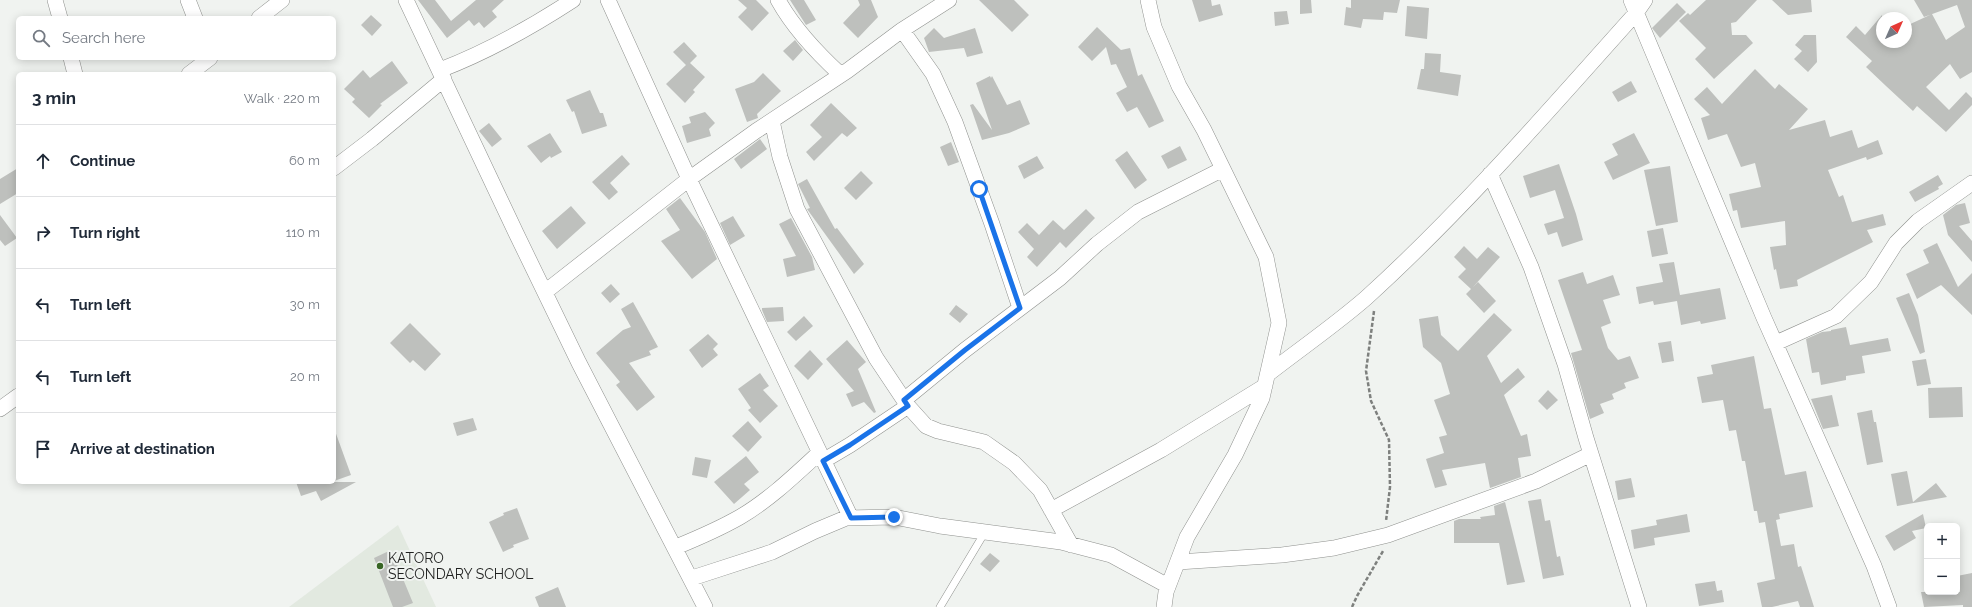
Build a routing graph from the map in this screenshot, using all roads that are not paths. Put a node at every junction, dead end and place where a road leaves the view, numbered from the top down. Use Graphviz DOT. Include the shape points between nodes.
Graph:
graph roads {
  1 [pos="55,0"];
  2 [pos="188,0"];
  3 [pos="282,0"];
  4 [pos="406,0"];
  5 [pos="573,0"];
  6 [pos="608,0"];
  7 [pos="778,0"];
  8 [pos="949,0"];
  9 [pos="1148,0"];
  10 [pos="1645,0"];
  11 [pos="1634,6"];
  12 [pos="59,16"];
  13 [pos="194,16"];
  14 [pos="262,16"];
  15 [pos="902,30"];
  16 [pos="72,60"];
  17 [pos="207,60"];
  18 [pos="74,72"];
  19 [pos="192,72"];
  20 [pos="442,75"];
  21 [pos="841,75"];
  22 [pos="772,121"];
  23 [pos="336,166"];
  24 [pos="1223,169"];
  25 [pos="1490,174"];
  26 [pos="689,179"];
  27 [pos="1972,182"];
  28 [pos="545,292"];
  29 [pos="1020,308"];
  30 [pos="1776,343"];
  31 [pos="1267,380"];
  32 [pos="16,397"];
  33 [pos="906,403"];
  34 [pos="0,409"];
  35 [pos="1591,454"];
  36 [pos="821,457"];
  37 [pos="1051,510"];
  38 [pos="851,518"];
  39 [pos="985,532"];
  40 [pos="1072,545"];
  41 [pos="676,547"];
  42 [pos="1178,562"];
  43 [pos="692,578"];
  44 [pos="1168,586"];
  45 [pos="705,607"];
  46 [pos="940,607"];
  47 [pos="1164,607"];
  48 [pos="1639,607"];
  49 [pos="1889,607"];
  1 -- 12 [label="street"];
  2 -- 13 [label="street"];
  3 -- 14 [label="street"];
  4 -- 20 [label="street"];
  5 -- 20 [label="street" via="509,39"];
  6 -- 26 [label="street"];
  7 -- 21 [label="street" via="798,31"];
  8 -- 15 [label="street"];
  9 -- 24 [label="street" via="1154,27 1179,86"];
  10 -- 11 [label="street"];
  11 -- 25 [label="street"];
  11 -- 30 [label="street"];
  15 -- 21 [label="street"];
  15 -- 29 [label="street" via="933,74 955,122"];
  16 -- 18 [label="street"];
  17 -- 19 [label="street"];
  20 -- 23 [label="street" via="372,139"];
  20 -- 28 [label="street"];
  21 -- 22 [label="street"];
  22 -- 26 [label="street"];
  22 -- 33 [label="street" via="780,157 797,209 876,358"];
  24 -- 29 [label="street" via="1138,212"];
  24 -- 31 [label="street" via="1266,257 1279,323"];
  25 -- 31 [label="street" via="1434,233 1365,299"];
  25 -- 35 [label="street" via="1531,267 1565,364"];
  26 -- 28 [label="street"];
  26 -- 36 [label="street"];
  27 -- 30 [label="street" via="1914,225 1896,243 1871,282 1836,316"];
  28 -- 41 [label="street" via="579,363"];
  29 -- 33 [label="street" via="965,350"];
  30 -- 49 [label="street" via="1874,566"];
  31 -- 37 [label="street" via="1161,450"];
  31 -- 42 [label="street" via="1262,398 1234,455 1187,537"];
  32 -- 34 [label="street"];
  33 -- 36 [label="street" via="850,445"];
  33 -- 37 [label="street" via="926,426 938,432 984,442 1014,463 1040,490"];
  35 -- 42 [label="street" via="1536,481 1386,536 1334,548 1282,555"];
  35 -- 48 [label="street"];
  36 -- 38 [label="street"];
  36 -- 41 [label="street" via="741,516"];
  37 -- 40 [label="street"];
  38 -- 39 [label="street" via="894,517"];
  38 -- 43 [label="street" via="815,531 772,552"];
  39 -- 40 [label="street"];
  39 -- 46 [label="lane"];
  40 -- 44 [label="street" via="1110,555"];
  41 -- 43 [label="street"];
  42 -- 44 [label="street"];
  43 -- 45 [label="street"];
  44 -- 47 [label="street"];
}
